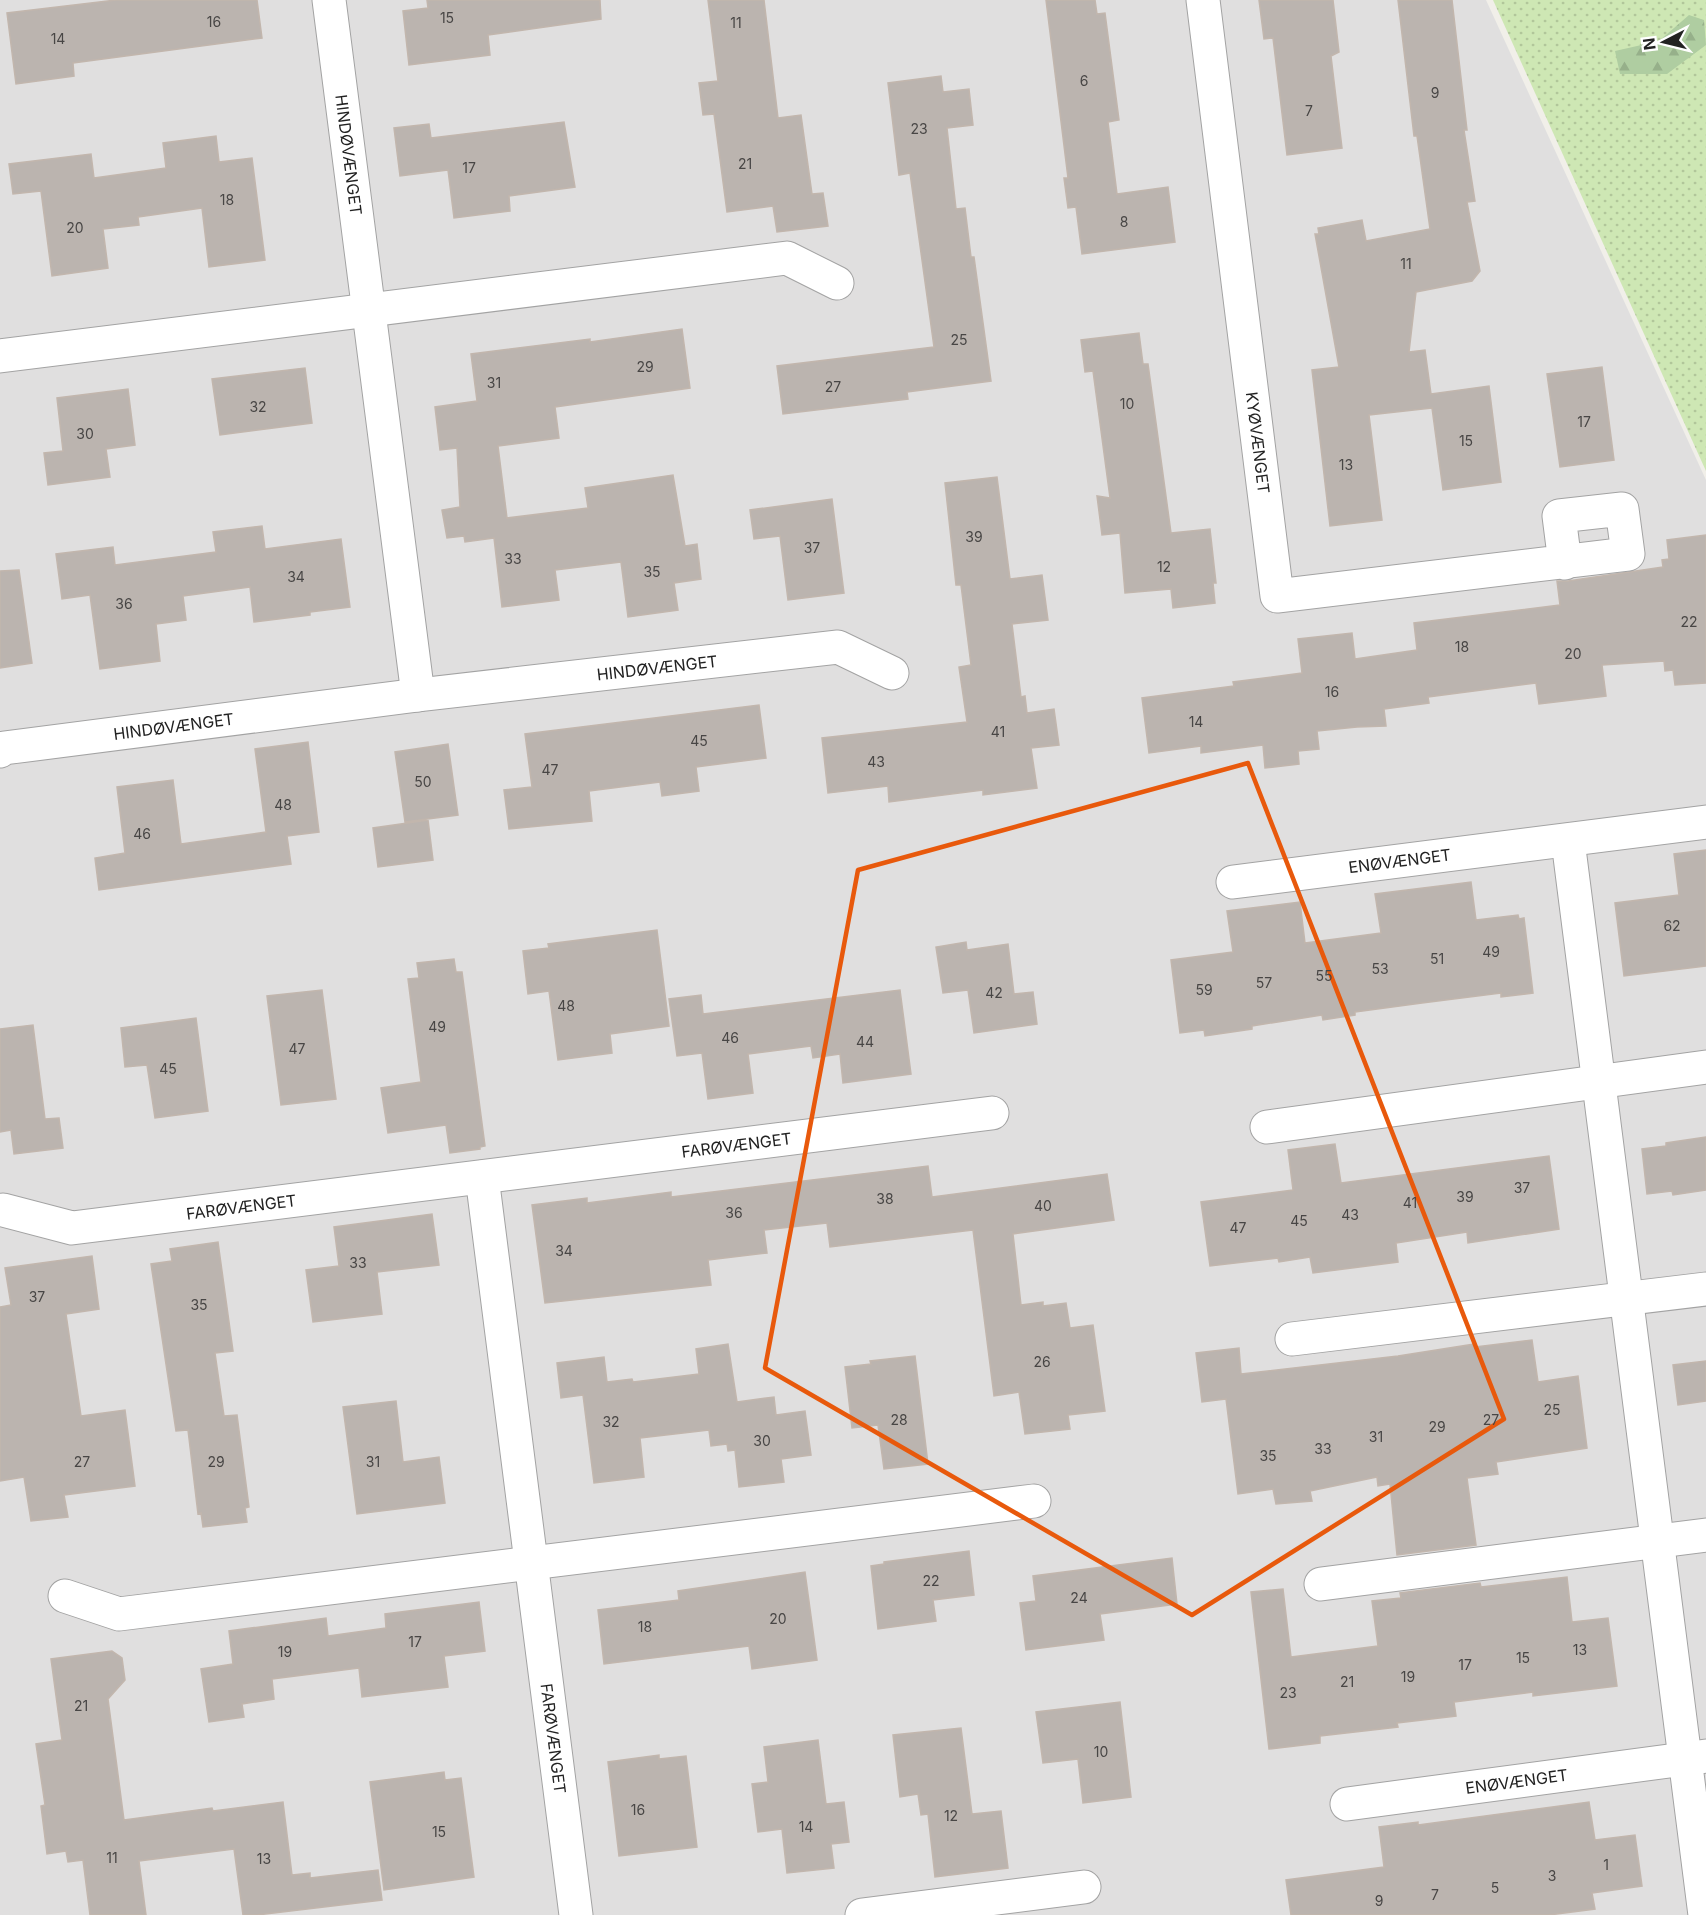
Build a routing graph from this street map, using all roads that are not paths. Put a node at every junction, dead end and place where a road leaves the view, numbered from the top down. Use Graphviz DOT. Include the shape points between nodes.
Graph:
graph roads {
  1 [pos="329,0"];
  2 [pos="1203,0"];
  3 [pos="837,283"];
  4 [pos="368,310"];
  5 [pos="0,357"];
  6 [pos="1564,563"];
  7 [pos="892,672"];
  8 [pos="418,695"];
  9 [pos="0,751"];
  10 [pos="1706,822"];
  11 [pos="1568,841"];
  12 [pos="1233,882"];
  13 [pos="1706,1066"];
  14 [pos="1598,1080"];
  15 [pos="992,1113"];
  16 [pos="1267,1126"];
  17 [pos="482,1177"];
  18 [pos="3,1210"];
  19 [pos="1706,1289"];
  20 [pos="1626,1299"];
  21 [pos="1292,1339"];
  22 [pos="1034,1501"];
  23 [pos="1706,1535"];
  24 [pos="1657,1541"];
  25 [pos="532,1562"];
  26 [pos="1321,1584"];
  27 [pos="65,1596"];
  28 [pos="1696,1757"];
  29 [pos="1347,1804"];
  30 [pos="1084,1887"];
  31 [pos="576,1915"];
  32 [pos="862,1915"];
  33 [pos="1705,1915"];
  1 -- 4 [label="street, HINDØVÆNGET"];
  2 -- 6 [label="street, KYØVÆNGET" via="1276,596"];
  3 -- 4 [label="street" via="787,258"];
  4 -- 5 [label="street"];
  4 -- 8 [label="street, HINDØVÆNGET"];
  7 -- 8 [label="street, HINDØVÆNGET" via="838,647"];
  8 -- 9 [label="street, HINDØVÆNGET"];
  10 -- 11 [label="street, ENØVÆNGET"];
  11 -- 12 [label="street, ENØVÆNGET"];
  11 -- 14 [label="street"];
  13 -- 14 [label="street"];
  14 -- 16 [label="street"];
  14 -- 20 [label="street"];
  15 -- 17 [label="street, FARØVÆNGET"];
  17 -- 18 [label="street, FARØVÆNGET" via="72,1228"];
  17 -- 25 [label="street, FARØVÆNGET"];
  19 -- 20 [label="street"];
  20 -- 21 [label="street"];
  20 -- 24 [label="street"];
  22 -- 25 [label="street"];
  23 -- 24 [label="street"];
  24 -- 26 [label="street"];
  24 -- 28 [label="street"];
  25 -- 27 [label="street" via="119,1614"];
  25 -- 31 [label="street, FARØVÆNGET"];
  28 -- 29 [label="street, ENØVÆNGET"];
  28 -- 33 [label="street"];
  30 -- 32 [label="street"];
}
